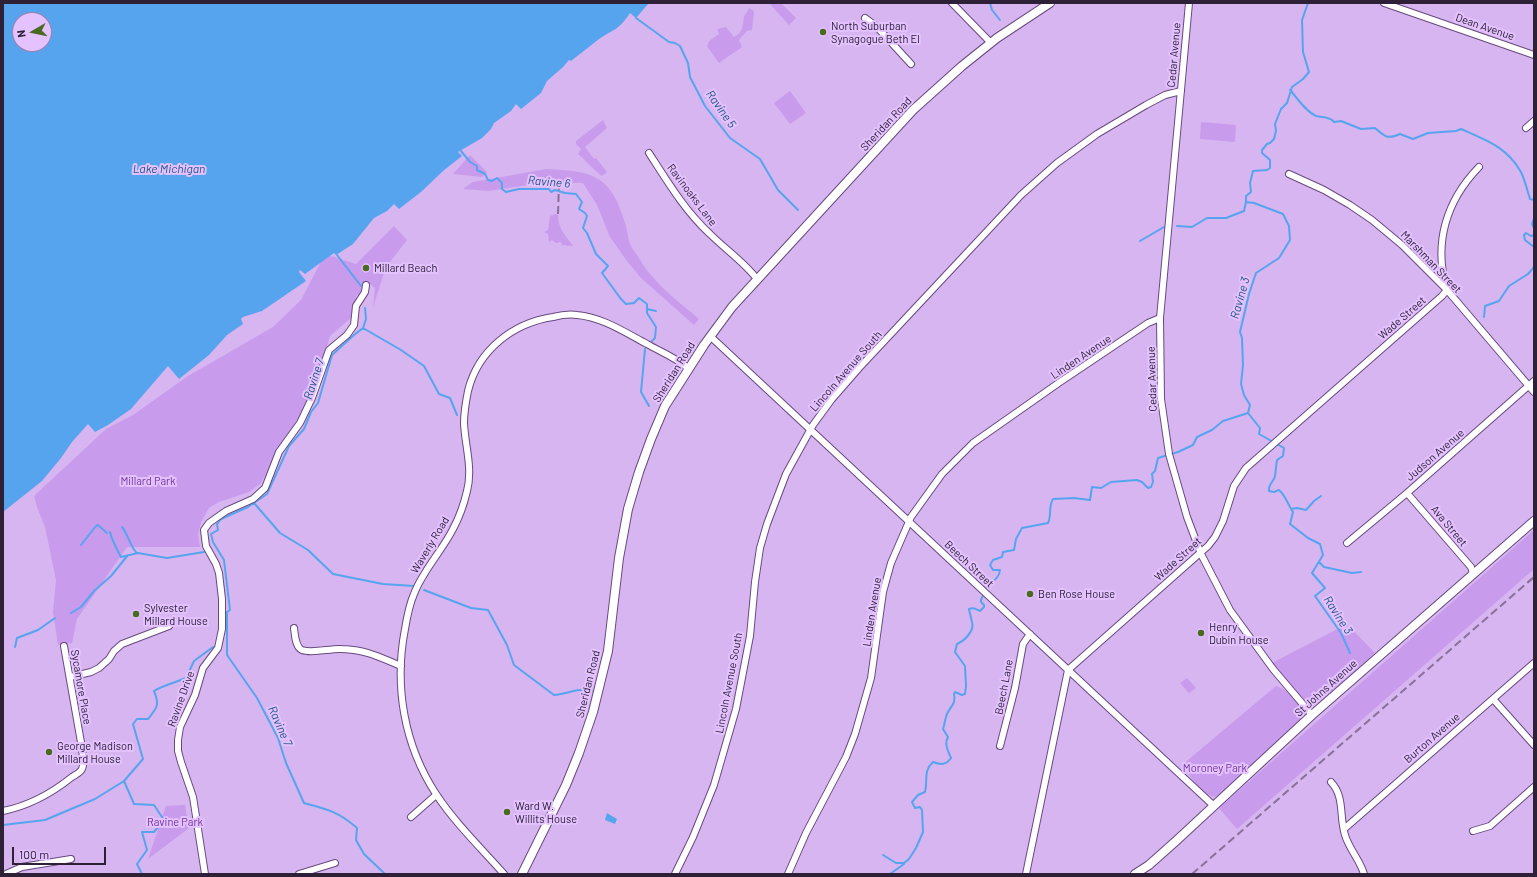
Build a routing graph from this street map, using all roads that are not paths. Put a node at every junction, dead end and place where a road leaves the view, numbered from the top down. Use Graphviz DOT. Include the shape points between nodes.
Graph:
graph roads {
  1 [pos="952,3"];
  2 [pos="1050,3"];
  3 [pos="1189,3"];
  4 [pos="1384,3"];
  5 [pos="865,18"];
  6 [pos="991,43"];
  7 [pos="1534,55"];
  8 [pos="911,64"];
  9 [pos="1181,91"];
  10 [pos="1534,121"];
  11 [pos="1526,128"];
  12 [pos="649,153"];
  13 [pos="1479,167"];
  14 [pos="1289,174"];
  15 [pos="757,279"];
  16 [pos="366,286"];
  17 [pos="1447,290"];
  18 [pos="1160,318"];
  19 [pos="710,336"];
  20 [pos="689,369"];
  21 [pos="1534,381"];
  22 [pos="1528,386"];
  23 [pos="1534,392"];
  24 [pos="810,430"];
  25 [pos="1408,493"];
  26 [pos="1534,521"];
  27 [pos="909,522"];
  28 [pos="1347,543"];
  29 [pos="1201,554"];
  30 [pos="1473,574"];
  31 [pos="172,622"];
  32 [pos="294,628"];
  33 [pos="1030,634"];
  34 [pos="64,646"];
  35 [pos="1534,663"];
  36 [pos="401,666"];
  37 [pos="1068,670"];
  38 [pos="70,677"];
  39 [pos="1493,698"];
  40 [pos="1312,715"];
  41 [pos="1534,745"];
  42 [pos="1000,746"];
  43 [pos="1331,782"];
  44 [pos="1534,787"];
  45 [pos="436,794"];
  46 [pos="1214,806"];
  47 [pos="3,811"];
  48 [pos="411,817"];
  49 [pos="1344,829"];
  50 [pos="1473,831"];
  51 [pos="71,859"];
  52 [pos="335,863"];
  53 [pos="6,874"];
  54 [pos="205,874"];
  55 [pos="299,874"];
  56 [pos="504,874"];
  57 [pos="522,874"];
  58 [pos="675,874"];
  59 [pos="788,874"];
  60 [pos="1026,874"];
  61 [pos="1135,874"];
  62 [pos="1364,874"];
  1 -- 6 [label="street"];
  2 -- 6 [label="street, Sheridan Road"];
  3 -- 9 [label="street, Cedar Avenue"];
  4 -- 7 [label="street, Dean Avenue"];
  5 -- 8 [label="street"];
  6 -- 15 [label="street, Sheridan Road" via="913,110"];
  9 -- 18 [label="street, Cedar Avenue"];
  9 -- 24 [label="street, Lincoln Avenue South" via="1165,95 1103,130 1057,163 1020,195 855,373"];
  10 -- 11 [label="street"];
  12 -- 15 [label="street, Ravinoaks Lane" via="669,184 709,234"];
  13 -- 17 [label="street" via="1455,197 1447,215 1442,243 1442,264"];
  14 -- 17 [label="street, Marshman Street" via="1350,205 1372,220 1402,245"];
  15 -- 19 [label="street, Sheridan Road"];
  16 -- 54 [label="street, Ravine Drive" via="366,292 356,306 354,325 347,335 329,350 312,398 300,423 279,452 265,488 253,499 226,511 209,523 204,530 206,546 219,573 222,600 221,634 218,648 203,668 195,695 180,727 178,751 193,797"];
  17 -- 22 [label="street, Marshman Street"];
  17 -- 29 [label="street, Wade Street" via="1246,468 1234,486 1215,537"];
  18 -- 27 [label="street, Linden Avenue" via="1148,323 973,443 942,474"];
  18 -- 29 [label="street, Cedar Avenue" via="1160,378 1166,432 1187,517"];
  19 -- 20 [label="street, Sheridan Road"];
  19 -- 24 [label="street, Beech Street"];
  20 -- 36 [label="street, Waverly Road" via="617,328 577,315 534,321 509,332 488,350 468,390 464,423 470,465 462,508 453,530 415,591 409,608"];
  20 -- 57 [label="street, Sheridan Road" via="665,406 639,472 619,558 608,651 593,712 566,785"];
  21 -- 22 [label="street, Judson Avenue"];
  22 -- 23 [label="street, Marshman Street"];
  22 -- 25 [label="street, Judson Avenue"];
  24 -- 27 [label="street, Beech Street"];
  24 -- 58 [label="street, Lincoln Avenue South" via="786,474 767,524 760,548 750,636 736,709 714,785"];
  25 -- 28 [label="street, Judson Avenue"];
  25 -- 30 [label="street, Ava Street" via="1470,567"];
  26 -- 30 [label="street, St Johns Avenue"];
  27 -- 33 [label="street, Beech Street"];
  27 -- 59 [label="street, Linden Avenue" via="891,564 883,592 871,678 855,734"];
  29 -- 37 [label="street, Wade Street"];
  29 -- 40 [label="street, Cedar Avenue" via="1241,627 1273,670"];
  30 -- 40 [label="street, St Johns Avenue"];
  31 -- 38 [label="street" via="169,626 122,644 99,668"];
  32 -- 36 [label="street" via="297,645 302,650 362,650"];
  33 -- 37 [label="street, Beech Street"];
  33 -- 42 [label="street, Beech Lane" via="1023,644"];
  34 -- 38 [label="street, Sycamore Place"];
  35 -- 39 [label="street, Burton Avenue"];
  36 -- 45 [label="street, Waverly Road" via="401,693 407,729 421,768"];
  37 -- 46 [label="street, Beech Street"];
  37 -- 60 [label="street"];
  38 -- 47 [label="street, Sycamore Place" via="83,762 80,772 27,804"];
  39 -- 41 [label="street"];
  39 -- 49 [label="street, Burton Avenue"];
  40 -- 46 [label="street, St Johns Avenue"];
  43 -- 49 [label="street" via="1340,796"];
  44 -- 50 [label="street" via="1490,826"];
  45 -- 48 [label="street"];
  45 -- 56 [label="street, Waverly Road"];
  46 -- 61 [label="street, St Johns Avenue"];
  49 -- 62 [label="street"];
  51 -- 53 [label="street" via="22,867"];
  52 -- 55 [label="street"];
}
